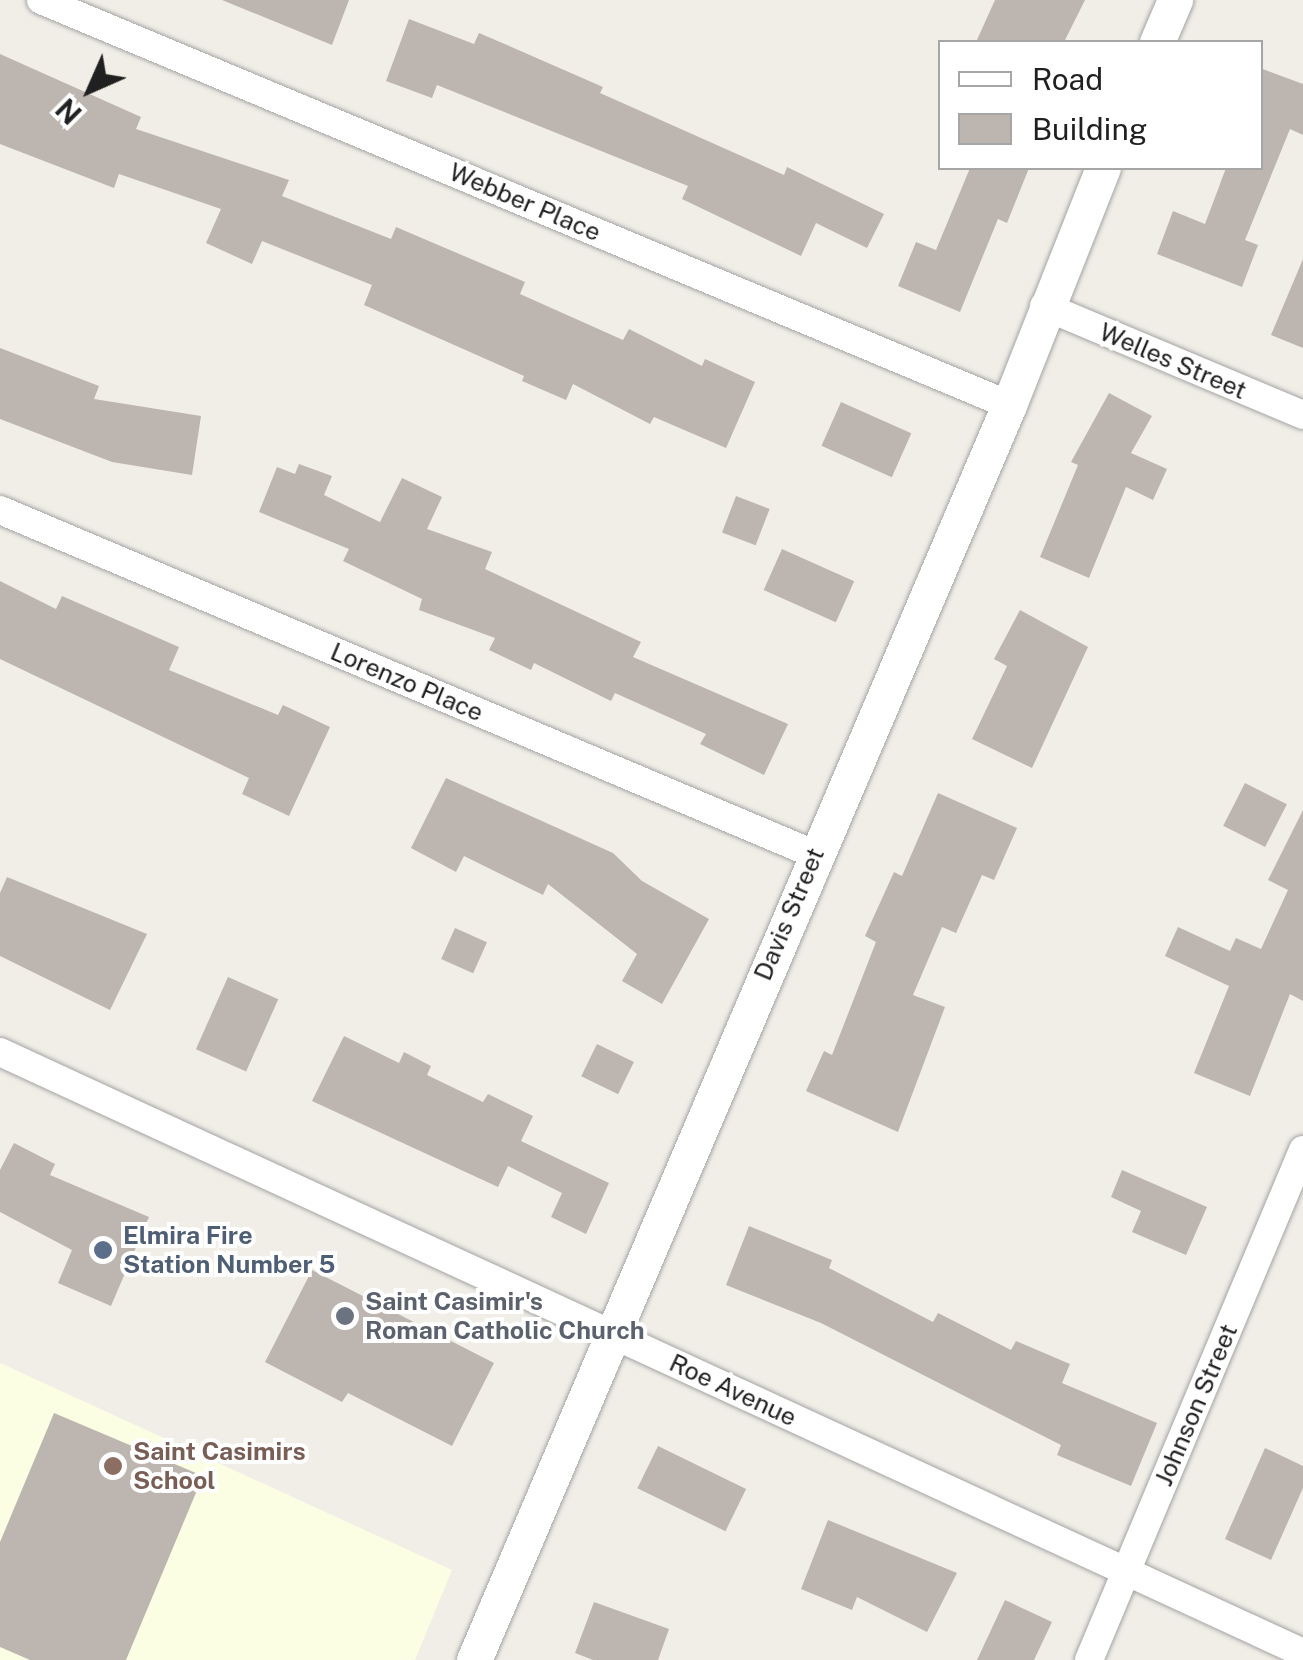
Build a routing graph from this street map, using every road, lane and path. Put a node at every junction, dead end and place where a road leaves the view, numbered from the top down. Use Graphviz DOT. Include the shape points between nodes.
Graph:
graph roads {
  1 [pos="41,0"];
  2 [pos="1175,0"];
  3 [pos="1158,40"];
  4 [pos="1102,170"];
  5 [pos="1044,306"];
  6 [pos="1009,405"];
  7 [pos="1303,415"];
  8 [pos="0,510"];
  9 [pos="814,854"];
  10 [pos="0,1052"];
  11 [pos="1303,1150"];
  12 [pos="610,1333"];
  13 [pos="1126,1571"];
  14 [pos="1303,1652"];
  15 [pos="474,1660"];
  16 [pos="1089,1660"];
  1 -- 6 [label="street, Webber Place"];
  2 -- 3 [label="street"];
  4 -- 5 [label="street, Davis Street"];
  5 -- 6 [label="street, Davis Street"];
  5 -- 7 [label="street, Welles Street"];
  6 -- 9 [label="street, Davis Street"];
  8 -- 9 [label="street, Lorenzo Place"];
  9 -- 12 [label="street, Davis Street"];
  10 -- 12 [label="street, Roe Avenue"];
  11 -- 13 [label="street, Johnson Street"];
  12 -- 13 [label="street, Roe Avenue"];
  12 -- 15 [label="street, Davis Street"];
  13 -- 14 [label="street, Roe Avenue"];
  13 -- 16 [label="street, Johnson Street"];
}
